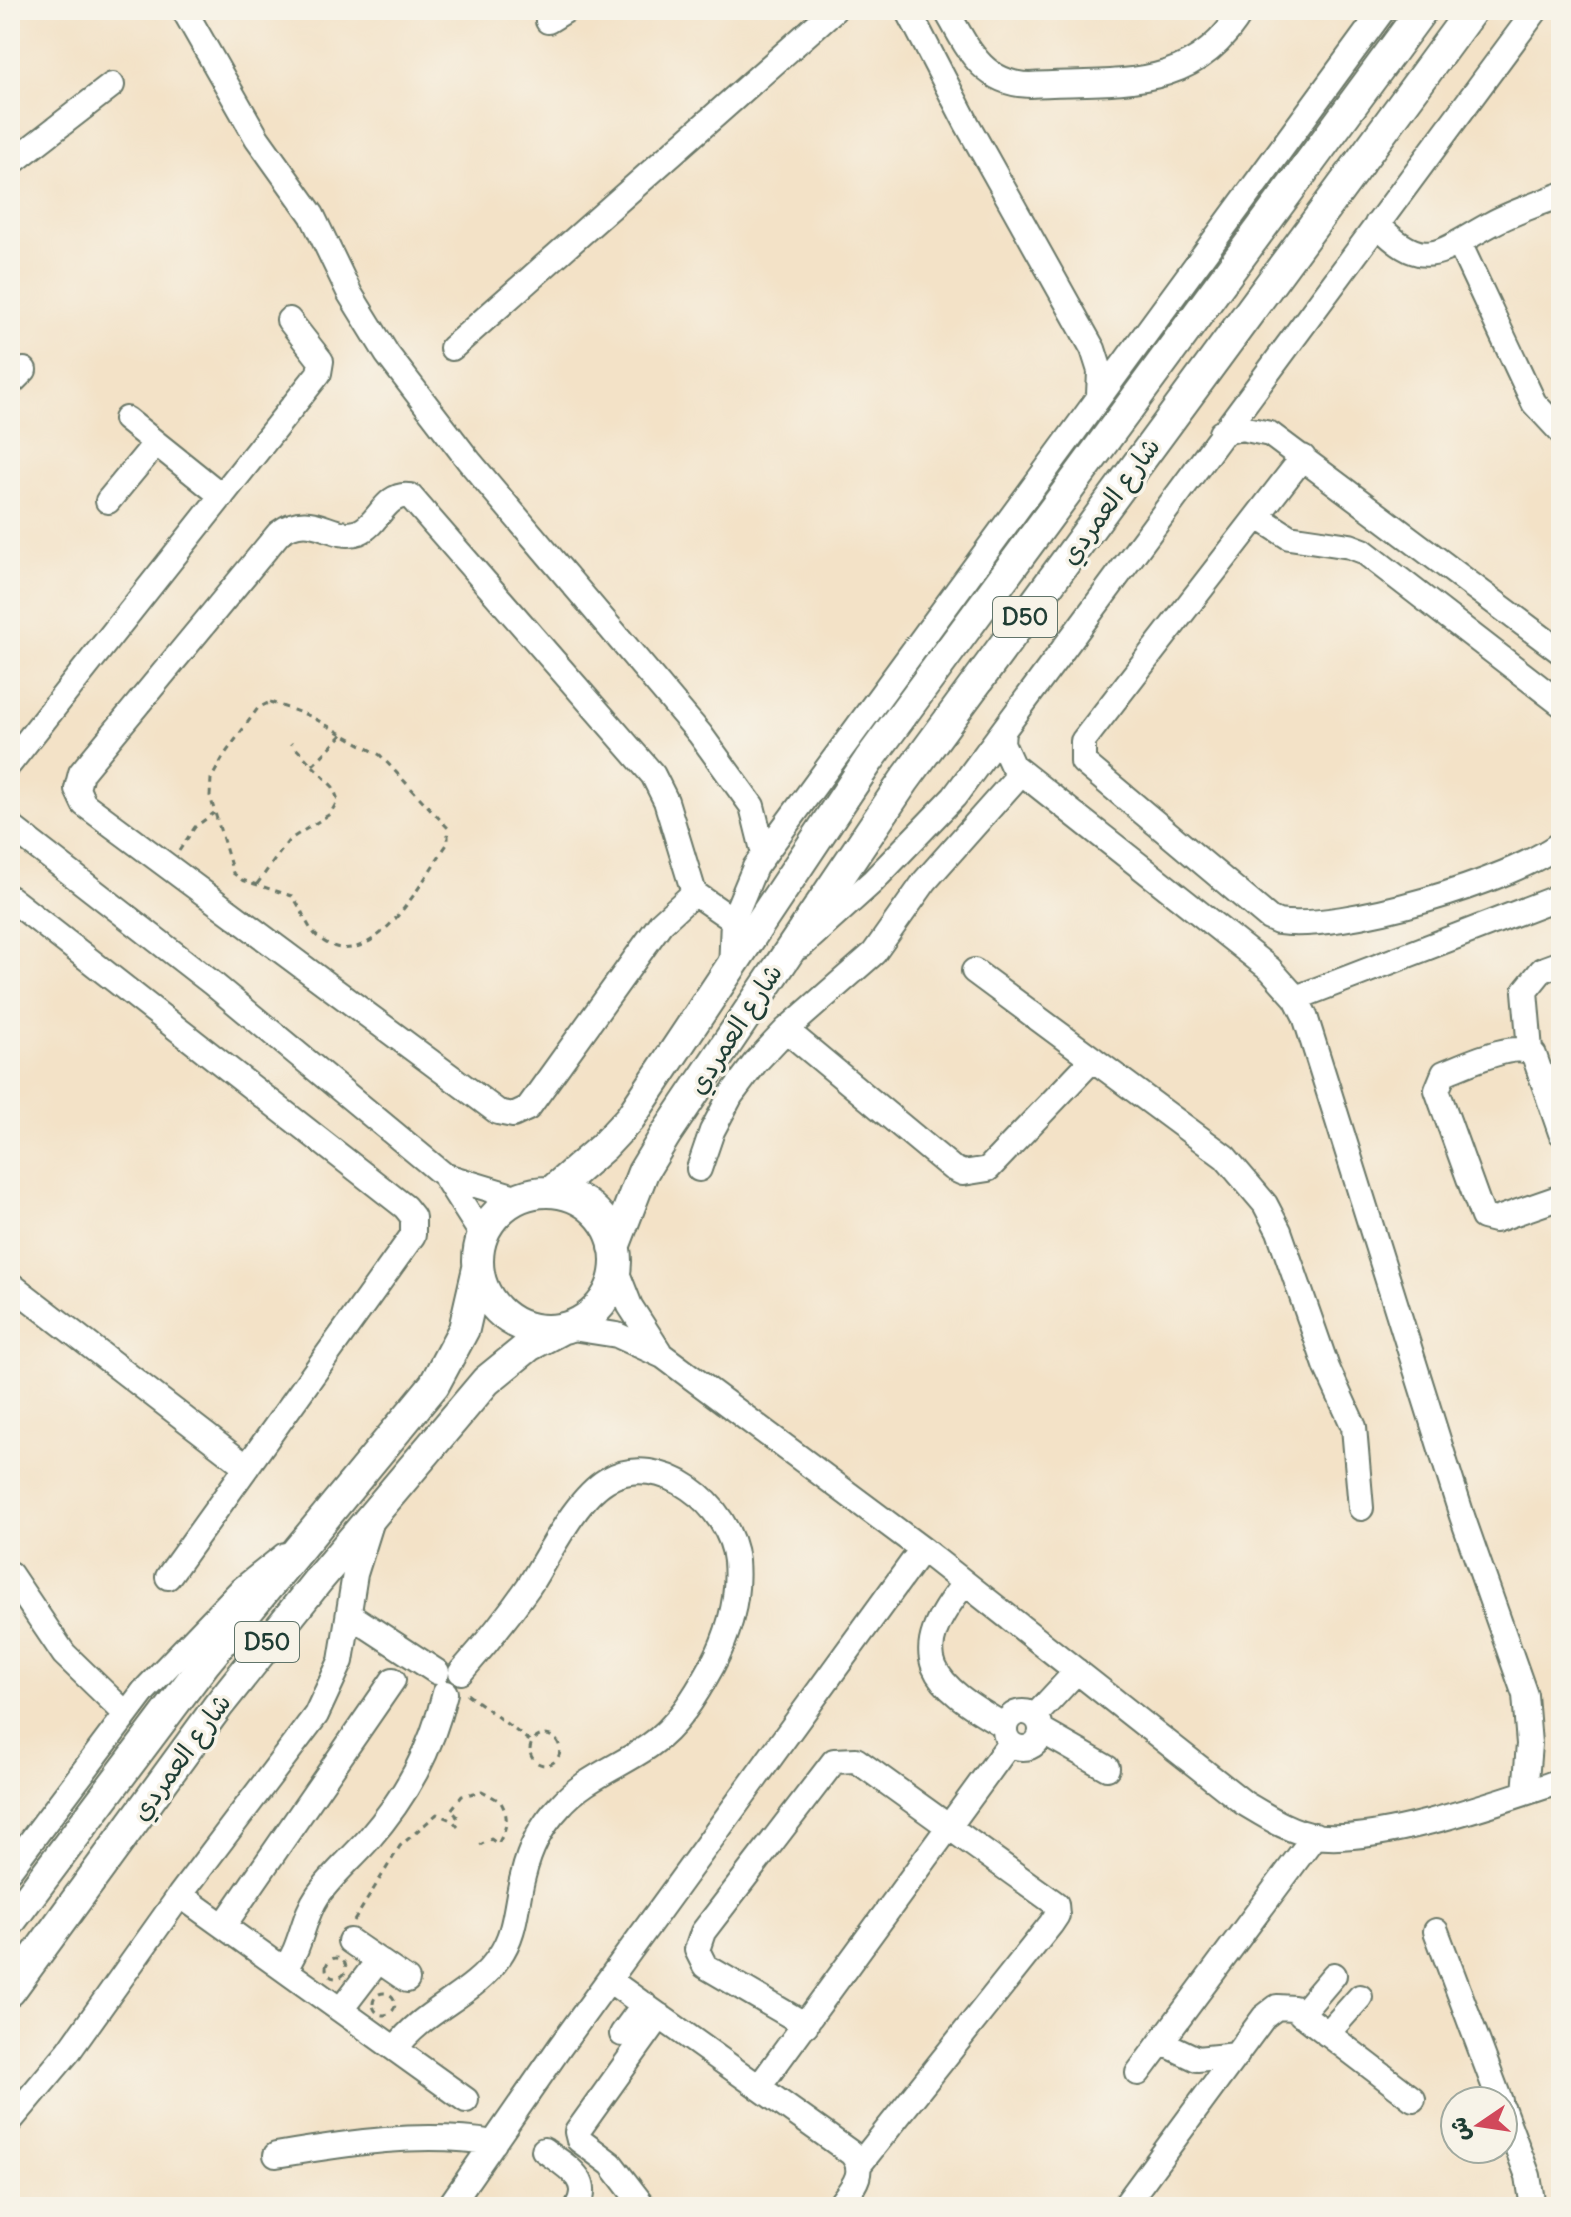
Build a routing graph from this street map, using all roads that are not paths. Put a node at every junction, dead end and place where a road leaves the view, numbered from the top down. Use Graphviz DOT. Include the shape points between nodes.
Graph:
graph roads {
  1 [pos="184,10"];
  2 [pos="834,10"];
  3 [pos="908,10"];
  4 [pos="946,10"];
  5 [pos="1242,10"];
  6 [pos="1383,10"];
  7 [pos="1422,10"];
  8 [pos="1472,10"];
  9 [pos="1536,10"];
  10 [pos="112,85"];
  11 [pos="10,164"];
  12 [pos="1561,195"];
  13 [pos="1377,224"];
  14 [pos="1459,243"];
  15 [pos="289,320"];
  16 [pos="1142,338"];
  17 [pos="1088,339"];
  18 [pos="452,348"];
  19 [pos="1251,392"];
  20 [pos="1099,395"];
  21 [pos="126,419"];
  22 [pos="1561,432"];
  23 [pos="1221,433"];
  24 [pos="1270,434"];
  25 [pos="156,443"];
  26 [pos="1303,457"];
  27 [pos="222,496"];
  28 [pos="108,501"];
  29 [pos="1258,517"];
  30 [pos="1561,652"];
  31 [pos="1561,704"];
  32 [pos="1003,731"];
  33 [pos="10,763"];
  34 [pos="1021,773"];
  35 [pos="971,774"];
  36 [pos="752,806"];
  37 [pos="793,814"];
  38 [pos="10,826"];
  39 [pos="1561,843"];
  40 [pos="764,854"];
  41 [pos="694,893"];
  42 [pos="1561,896"];
  43 [pos="14,909"];
  44 [pos="733,920"];
  45 [pos="1561,963"];
  46 [pos="778,965"];
  47 [pos="731,971"];
  48 [pos="974,971"];
  49 [pos="1296,998"];
  50 [pos="786,1030"];
  51 [pos="1530,1050"];
  52 [pos="1093,1059"];
  53 [pos="1561,1133"];
  54 [pos="699,1169"];
  55 [pos="444,1175"];
  56 [pos="551,1192"];
  57 [pos="1561,1197"];
  58 [pos="519,1198"];
  59 [pos="483,1236"];
  60 [pos="615,1258"];
  61 [pos="478,1268"];
  62 [pos="10,1284"];
  63 [pos="564,1328"];
  64 [pos="663,1356"];
  65 [pos="247,1467"];
  66 [pos="1361,1508"];
  67 [pos="374,1516"];
  68 [pos="301,1545"];
  69 [pos="922,1549"];
  70 [pos="10,1574"];
  71 [pos="168,1577"];
  72 [pos="965,1583"];
  73 [pos="350,1615"];
  74 [pos="1077,1671"];
  75 [pos="393,1680"];
  76 [pos="451,1682"];
  77 [pos="125,1713"];
  78 [pos="1038,1723"];
  79 [pos="1007,1735"];
  80 [pos="1107,1768"];
  81 [pos="1561,1781"];
  82 [pos="1525,1793"];
  83 [pos="951,1826"];
  84 [pos="1315,1835"];
  85 [pos="10,1869"];
  86 [pos="180,1895"];
  87 [pos="10,1922"];
  88 [pos="224,1925"];
  89 [pos="1436,1931"];
  90 [pos="350,1941"];
  91 [pos="378,1961"];
  92 [pos="285,1968"];
  93 [pos="1334,1975"];
  94 [pos="407,1980"];
  95 [pos="609,1980"];
  96 [pos="10,1991"];
  97 [pos="1360,1997"];
  98 [pos="342,2008"];
  99 [pos="652,2010"];
  100 [pos="1301,2014"];
  101 [pos="806,2025"];
  102 [pos="622,2034"];
  103 [pos="1327,2034"];
  104 [pos="1161,2042"];
  105 [pos="396,2048"];
  106 [pos="1237,2055"];
  107 [pos="1138,2073"];
  108 [pos="1494,2085"];
  109 [pos="759,2087"];
  110 [pos="1413,2099"];
  111 [pos="466,2100"];
  112 [pos="10,2121"];
  113 [pos="494,2143"];
  114 [pos="544,2150"];
  115 [pos="1519,2152"];
  116 [pos="276,2155"];
  117 [pos="859,2165"];
  118 [pos="449,2207"];
  119 [pos="577,2207"];
  120 [pos="644,2207"];
  121 [pos="838,2207"];
  122 [pos="1124,2207"];
  123 [pos="1533,2207"];
  1 -- 36 [label="street" via="257,138 312,215 350,294 387,354 469,461 691,722"];
  2 -- 18 [label="street"];
  3 -- 17 [label="street"];
  4 -- 5 [label="street" via="987,72 1007,83 1030,85 1169,74 1209,53"];
  6 -- 16 [label="street"];
  7 -- 47 [label="main road, شارع العمردي / D50" via="869,760"];
  8 -- 46 [label="main road, شارع العمردي / D50" via="904,781"];
  9 -- 13 [label="street"];
  10 -- 11 [label="street"];
  12 -- 14 [label="street" via="1508,215"];
  13 -- 14 [label="street" via="1410,251 1442,252"];
  13 -- 19 [label="street"];
  14 -- 22 [label="street" via="1534,403"];
  15 -- 27 [label="street" via="319,357 321,369"];
  16 -- 17 [label="street" via="1119,348"];
  16 -- 20 [label="street"];
  17 -- 20 [label="street" via="1100,371"];
  19 -- 23 [label="street"];
  19 -- 24 [label="street"];
  20 -- 37 [label="street"];
  21 -- 25 [label="street"];
  23 -- 24 [label="street" via="1241,428"];
  23 -- 32 [label="street"];
  24 -- 26 [label="street"];
  25 -- 27 [label="street"];
  25 -- 28 [label="street"];
  26 -- 29 [label="street"];
  26 -- 30 [label="street"];
  27 -- 33 [label="street"];
  29 -- 31 [label="street" via="1289,537 1363,551"];
  29 -- 39 [label="street" via="1083,741 1081,756 1089,770 1269,918 1288,923 1408,906 1531,862"];
  32 -- 34 [label="street" via="1006,754"];
  32 -- 35 [label="street"];
  34 -- 35 [label="street" via="996,769"];
  34 -- 49 [label="street" via="1270,969"];
  34 -- 50 [label="street" via="925,881 874,953"];
  35 -- 46 [label="street" via="917,839"];
  36 -- 37 [label="street" via="772,816"];
  36 -- 40 [label="street"];
  37 -- 40 [label="street"];
  38 -- 55 [label="street" via="212,983"];
  40 -- 44 [label="street"];
  41 -- 41 [label="street" via="653,775 415,499 404,495 393,498 355,533 309,523 279,533 81,773 77,789 84,804 508,1115 528,1108 661,923"];
  41 -- 44 [label="street"];
  42 -- 49 [label="street"];
  43 -- 65 [label="street" via="413,1217 413,1235"];
  44 -- 47 [label="street"];
  45 -- 51 [label="street" via="1542,970 1525,991"];
  46 -- 60 [label="main road, شارع العمردي / D50" via="643,1172"];
  47 -- 56 [label="main road, شارع العمردي / D50" via="630,1118"];
  48 -- 52 [label="street"];
  49 -- 82 [label="street" via="1525,1695"];
  50 -- 52 [label="street" via="963,1173 988,1169"];
  50 -- 54 [label="street" via="731,1095"];
  51 -- 53 [label="street"];
  51 -- 57 [label="street" via="1516,1048 1444,1073 1437,1090 1483,1217 1495,1220"];
  52 -- 66 [label="street" via="1225,1157 1265,1204 1354,1427"];
  55 -- 58 [label="street"];
  55 -- 59 [label="street"];
  56 -- 58 [label="main road"];
  56 -- 60 [label="main road" via="575,1198 596,1213"];
  58 -- 59 [label="main road" via="497,1213"];
  59 -- 61 [label="main road"];
  60 -- 63 [label="main road" via="600,1305"];
  60 -- 64 [label="street" via="630,1306"];
  61 -- 63 [label="main road" via="487,1295 506,1317 532,1329"];
  61 -- 68 [label="main road, شارع العمردي / D50" via="464,1329 440,1376"];
  62 -- 65 [label="street"];
  63 -- 64 [label="street" via="617,1335"];
  63 -- 67 [label="main road, شارع العمردي / D50" via="529,1346 486,1381"];
  64 -- 69 [label="street"];
  65 -- 71 [label="street"];
  67 -- 73 [label="street" via="355,1574"];
  67 -- 96 [label="main road, شارع العمردي / D50" via="226,1695"];
  68 -- 77 [label="street" via="241,1590"];
  68 -- 87 [label="main road, شارع العمردي / D50"];
  69 -- 72 [label="street"];
  69 -- 95 [label="street"];
  70 -- 77 [label="street" via="64,1654"];
  72 -- 74 [label="street"];
  72 -- 79 [label="street" via="940,1614 933,1663 951,1692"];
  73 -- 76 [label="street"];
  73 -- 86 [label="street" via="341,1661 316,1715"];
  74 -- 78 [label="street"];
  74 -- 84 [label="street" via="1244,1803"];
  75 -- 88 [label="street"];
  76 -- 92 [label="street" via="430,1747 410,1786 320,1891"];
  76 -- 105 [label="street" via="513,1608 584,1503 606,1480 638,1470 676,1479 707,1504 731,1539 736,1559 732,1616 711,1668 682,1713 648,1747 580,1787 560,1805 531,1851 512,1932 498,1958 475,1985 423,2019"];
  77 -- 85 [label="street"];
  78 -- 79 [label="street" via="1017,1712"];
  78 -- 80 [label="street"];
  79 -- 83 [label="street"];
  81 -- 82 [label="street"];
  82 -- 84 [label="street" via="1366,1834"];
  83 -- 101 [label="street"];
  83 -- 101 [label="street" via="856,1760 834,1761 703,1932 697,1950 705,1966"];
  83 -- 117 [label="street" via="1052,1899 1057,1915"];
  84 -- 104 [label="street"];
  86 -- 88 [label="street"];
  86 -- 112 [label="street" via="69,2051"];
  88 -- 92 [label="street"];
  89 -- 108 [label="street"];
  90 -- 91 [label="street"];
  91 -- 94 [label="street"];
  91 -- 98 [label="street"];
  92 -- 98 [label="street"];
  93 -- 100 [label="street"];
  95 -- 99 [label="street"];
  95 -- 113 [label="street"];
  97 -- 103 [label="street"];
  98 -- 105 [label="street"];
  99 -- 102 [label="street"];
  99 -- 109 [label="street"];
  99 -- 120 [label="street" via="577,2132 579,2140 611,2164"];
  100 -- 103 [label="street"];
  100 -- 106 [label="street" via="1286,2006 1269,2011"];
  101 -- 109 [label="street"];
  103 -- 110 [label="street"];
  104 -- 106 [label="street" via="1197,2059"];
  104 -- 107 [label="street"];
  105 -- 111 [label="street"];
  106 -- 122 [label="street"];
  109 -- 117 [label="street" via="851,2153"];
  113 -- 116 [label="street" via="459,2137 413,2139"];
  113 -- 118 [label="street"];
  114 -- 119 [label="street" via="580,2180 583,2193"];
  115 -- 123 [label="street"];
  117 -- 121 [label="street" via="857,2180"];
}
